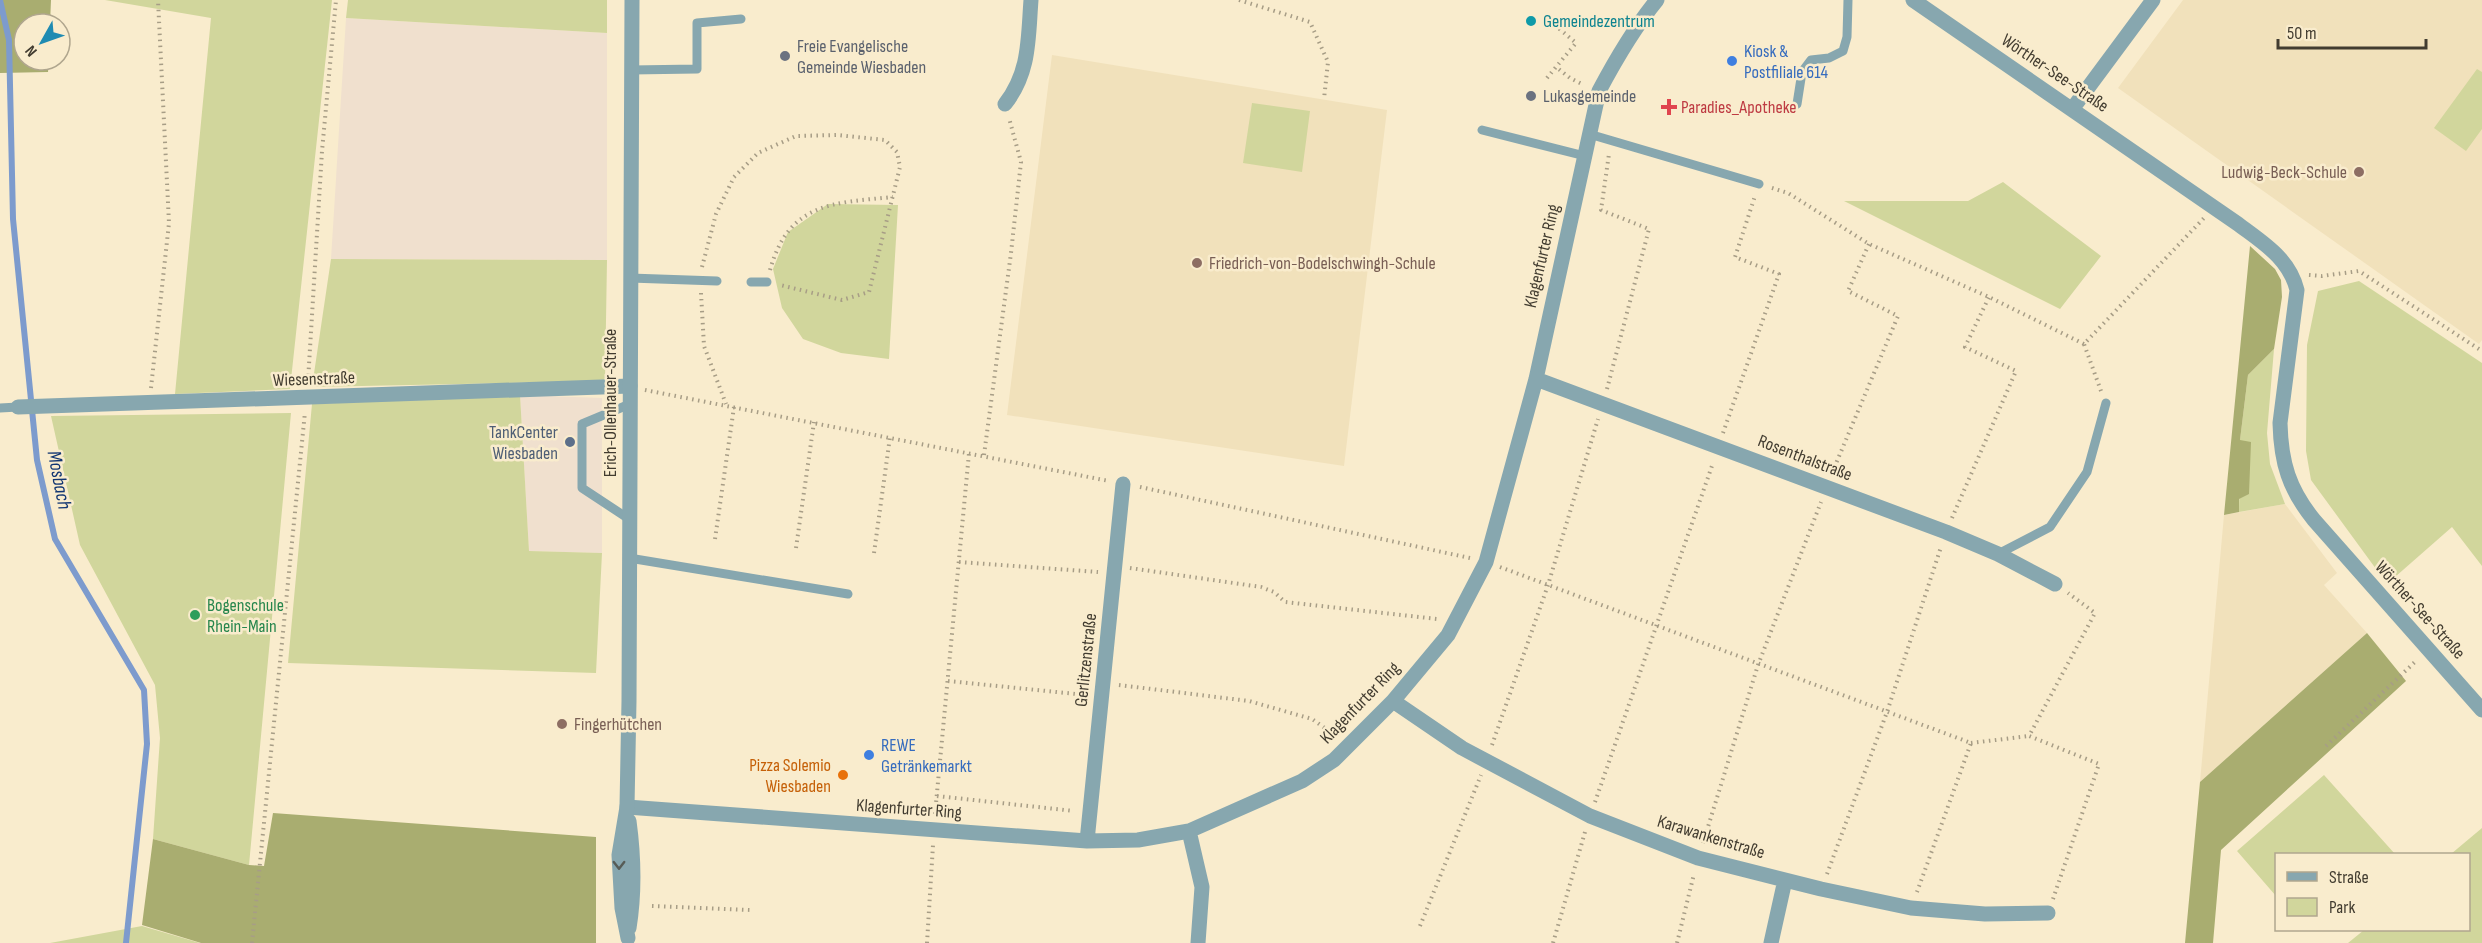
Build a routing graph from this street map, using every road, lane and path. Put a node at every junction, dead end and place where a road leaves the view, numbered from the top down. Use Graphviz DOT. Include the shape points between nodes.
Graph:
graph roads {
  1 [pos="158,0"];
  2 [pos="336,0"];
  3 [pos="632,0"];
  4 [pos="1031,0"];
  5 [pos="1239,0"];
  6 [pos="1657,0"];
  7 [pos="1848,0"];
  8 [pos="1913,0"];
  9 [pos="2153,0"];
  10 [pos="741,20"];
  11 [pos="1550,21"];
  12 [pos="1556,67"];
  13 [pos="631,70"];
  14 [pos="1547,78"];
  15 [pos="1599,91"];
  16 [pos="1324,99"];
  17 [pos="1005,104"];
  18 [pos="1797,104"];
  19 [pos="2073,108"];
  20 [pos="1482,130"];
  21 [pos="1589,134"];
  22 [pos="1611,141"];
  23 [pos="1585,156"];
  24 [pos="1759,184"];
  25 [pos="893,197"];
  26 [pos="2214,207"];
  27 [pos="1869,244"];
  28 [pos="703,262"];
  29 [pos="2288,266"];
  30 [pos="630,278"];
  31 [pos="717,281"];
  32 [pos="751,282"];
  33 [pos="767,282"];
  34 [pos="700,292"];
  35 [pos="1989,297"];
  36 [pos="2084,344"];
  37 [pos="2482,351"];
  38 [pos="1536,379"];
  39 [pos="630,387"];
  40 [pos="306,399"];
  41 [pos="2106,403"];
  42 [pos="150,404"];
  43 [pos="630,404"];
  44 [pos="1603,404"];
  45 [pos="726,405"];
  46 [pos="18,407"];
  47 [pos="734,407"];
  48 [pos="0,408"];
  49 [pos="814,422"];
  50 [pos="890,437"];
  51 [pos="1719,446"];
  52 [pos="969,453"];
  53 [pos="984,455"];
  54 [pos="1123,484"];
  55 [pos="1826,487"];
  56 [pos="629,519"];
  57 [pos="1946,532"];
  58 [pos="714,539"];
  59 [pos="796,548"];
  60 [pos="874,553"];
  61 [pos="1998,554"];
  62 [pos="629,558"];
  63 [pos="959,562"];
  64 [pos="1486,562"];
  65 [pos="1114,569"];
  66 [pos="2055,584"];
  67 [pos="1548,585"];
  68 [pos="848,594"];
  69 [pos="1455,622"];
  70 [pos="1654,625"];
  71 [pos="2429,649"];
  72 [pos="1758,665"];
  73 [pos="948,681"];
  74 [pos="1102,690"];
  75 [pos="1393,701"];
  76 [pos="2482,710"];
  77 [pos="1887,712"];
  78 [pos="2029,736"];
  79 [pos="1971,743"];
  80 [pos="1349,745"];
  81 [pos="2326,746"];
  82 [pos="1486,761"];
  83 [pos="937,796"];
  84 [pos="627,807"];
  85 [pos="1090,812"];
  86 [pos="1590,816"];
  87 [pos="933,831"];
  88 [pos="1189,831"];
  89 [pos="1087,841"];
  90 [pos="1698,858"];
  91 [pos="1785,880"];
  92 [pos="1821,889"];
  93 [pos="652,906"];
  94 [pos="1911,908"];
  95 [pos="751,910"];
  96 [pos="2048,913"];
  97 [pos="1420,926"];
  98 [pos="628,940"];
  99 [pos="252,943"];
  100 [pos="927,943"];
  101 [pos="1198,943"];
  102 [pos="1553,943"];
  103 [pos="1677,943"];
  104 [pos="1771,943"];
  1 -- 42 [label="path" via="169,223"];
  2 -- 40 [label="path"];
  3 -- 13 [label="street, Erich-Ollenhauer-Straße"];
  4 -- 17 [label="street" via="1022,77"];
  5 -- 16 [label="path" via="1310,22 1328,62"];
  6 -- 15 [label="street, Klagenfurter Ring" via="1626,43"];
  7 -- 18 [label="lane" via="1843,51 1811,60 1802,72"];
  8 -- 19 [label="street, Wörther-See-Straße"];
  9 -- 19 [label="street"];
  10 -- 13 [label="lane" via="697,23 697,69"];
  11 -- 12 [label="path" via="1576,43"];
  12 -- 14 [label="path"];
  12 -- 15 [label="path"];
  13 -- 30 [label="street, Erich-Ollenhauer-Straße"];
  15 -- 21 [label="street, Klagenfurter Ring"];
  17 -- 53 [label="path" via="1021,162"];
  19 -- 26 [label="street, Wörther-See-Straße"];
  20 -- 23 [label="lane"];
  21 -- 22 [label="lane"];
  21 -- 23 [label="street, Klagenfurter Ring"];
  22 -- 24 [label="lane"];
  22 -- 44 [label="path" via="1601,210 1649,229"];
  23 -- 38 [label="street, Klagenfurter Ring"];
  24 -- 27 [label="path" via="1788,193"];
  24 -- 51 [label="path" via="1735,256 1779,274"];
  25 -- 28 [label="path" via="900,167 897,152 885,140 796,136 758,153 734,177 716,214"];
  25 -- 33 [label="path" via="818,208 795,223 775,254"];
  25 -- 33 [label="path" via="869,292 842,300"];
  26 -- 29 [label="street, Wörther-See-Straße"];
  26 -- 36 [label="path"];
  27 -- 35 [label="path"];
  27 -- 55 [label="path" via="1848,291 1898,316"];
  29 -- 37 [label="path" via="2310,276 2359,271"];
  29 -- 71 [label="street, Wörther-See-Straße" via="2297,290 2280,423 2282,458 2294,493"];
  30 -- 31 [label="lane"];
  30 -- 39 [label="street, Erich-Ollenhauer-Straße"];
  32 -- 33 [label="lane"];
  34 -- 45 [label="path" via="704,346"];
  35 -- 36 [label="path"];
  35 -- 57 [label="path" via="1965,347 2016,371"];
  36 -- 41 [label="path"];
  38 -- 44 [label="street, Rosenthalstraße"];
  38 -- 64 [label="street, Klagenfurter Ring"];
  39 -- 40 [label="street, Wiesenstraße"];
  39 -- 43 [label="street, Erich-Ollenhauer-Straße"];
  39 -- 45 [label="path"];
  40 -- 42 [label="street, Wiesenstraße"];
  40 -- 99 [label="path"];
  41 -- 61 [label="lane" via="2087,472 2050,527"];
  42 -- 46 [label="street, Wiesenstraße"];
  43 -- 56 [label="street, Erich-Ollenhauer-Straße"];
  43 -- 56 [label="lane" via="582,424 582,488"];
  44 -- 51 [label="street, Rosenthalstraße"];
  44 -- 67 [label="path"];
  45 -- 47 [label="path"];
  46 -- 48 [label="lane, Wiesenstraße"];
  47 -- 49 [label="path"];
  47 -- 58 [label="path"];
  49 -- 50 [label="path"];
  49 -- 59 [label="path"];
  50 -- 52 [label="path"];
  50 -- 60 [label="path"];
  51 -- 55 [label="street, Rosenthalstraße"];
  51 -- 70 [label="path"];
  52 -- 53 [label="path"];
  52 -- 63 [label="path"];
  53 -- 54 [label="path"];
  54 -- 64 [label="path"];
  54 -- 65 [label="street, Gerlitzenstraße"];
  55 -- 57 [label="street, Rosenthalstraße"];
  55 -- 72 [label="path"];
  56 -- 62 [label="street, Erich-Ollenhauer-Straße"];
  57 -- 61 [label="street, Rosenthalstraße"];
  57 -- 77 [label="path"];
  61 -- 66 [label="street, Rosenthalstraße"];
  62 -- 68 [label="lane"];
  62 -- 84 [label="street, Erich-Ollenhauer-Straße"];
  63 -- 65 [label="path"];
  63 -- 73 [label="path"];
  64 -- 67 [label="path"];
  64 -- 69 [label="street, Klagenfurter Ring"];
  65 -- 69 [label="path" via="1261,587 1285,602"];
  65 -- 74 [label="street, Gerlitzenstraße"];
  66 -- 78 [label="path" via="2095,613"];
  67 -- 70 [label="path"];
  67 -- 82 [label="path"];
  69 -- 75 [label="street, Klagenfurter Ring"];
  70 -- 72 [label="path"];
  70 -- 86 [label="path"];
  71 -- 76 [label="street, Wörther-See-Straße"];
  71 -- 81 [label="path"];
  72 -- 77 [label="path"];
  72 -- 90 [label="path"];
  73 -- 74 [label="path"];
  73 -- 83 [label="path"];
  74 -- 80 [label="path" via="1249,701 1312,718"];
  74 -- 85 [label="street, Gerlitzenstraße"];
  75 -- 80 [label="street, Klagenfurter Ring"];
  75 -- 82 [label="street, Karawankenstraße"];
  77 -- 79 [label="path"];
  77 -- 92 [label="path"];
  78 -- 79 [label="path"];
  78 -- 96 [label="path" via="2099,764"];
  79 -- 94 [label="path"];
  80 -- 88 [label="street, Klagenfurter Ring" via="1302,781"];
  82 -- 86 [label="street, Karawankenstraße"];
  82 -- 97 [label="path"];
  83 -- 85 [label="path"];
  83 -- 87 [label="path"];
  84 -- 87 [label="street, Klagenfurter Ring"];
  84 -- 98 [label="street, Erich-Ollenhauer-Straße" via="635,885"];
  85 -- 89 [label="street, Gerlitzenstraße"];
  86 -- 90 [label="street, Karawankenstraße"];
  86 -- 102 [label="path"];
  87 -- 89 [label="street, Klagenfurter Ring"];
  87 -- 100 [label="path"];
  88 -- 89 [label="street, Klagenfurter Ring" via="1137,840"];
  88 -- 101 [label="street" via="1202,887"];
  90 -- 91 [label="street, Karawankenstraße"];
  90 -- 103 [label="path"];
  91 -- 92 [label="street, Karawankenstraße"];
  91 -- 104 [label="street"];
  92 -- 94 [label="street, Karawankenstraße"];
  93 -- 95 [label="path"];
  94 -- 96 [label="street, Karawankenstraße" via="1985,915"];
}
